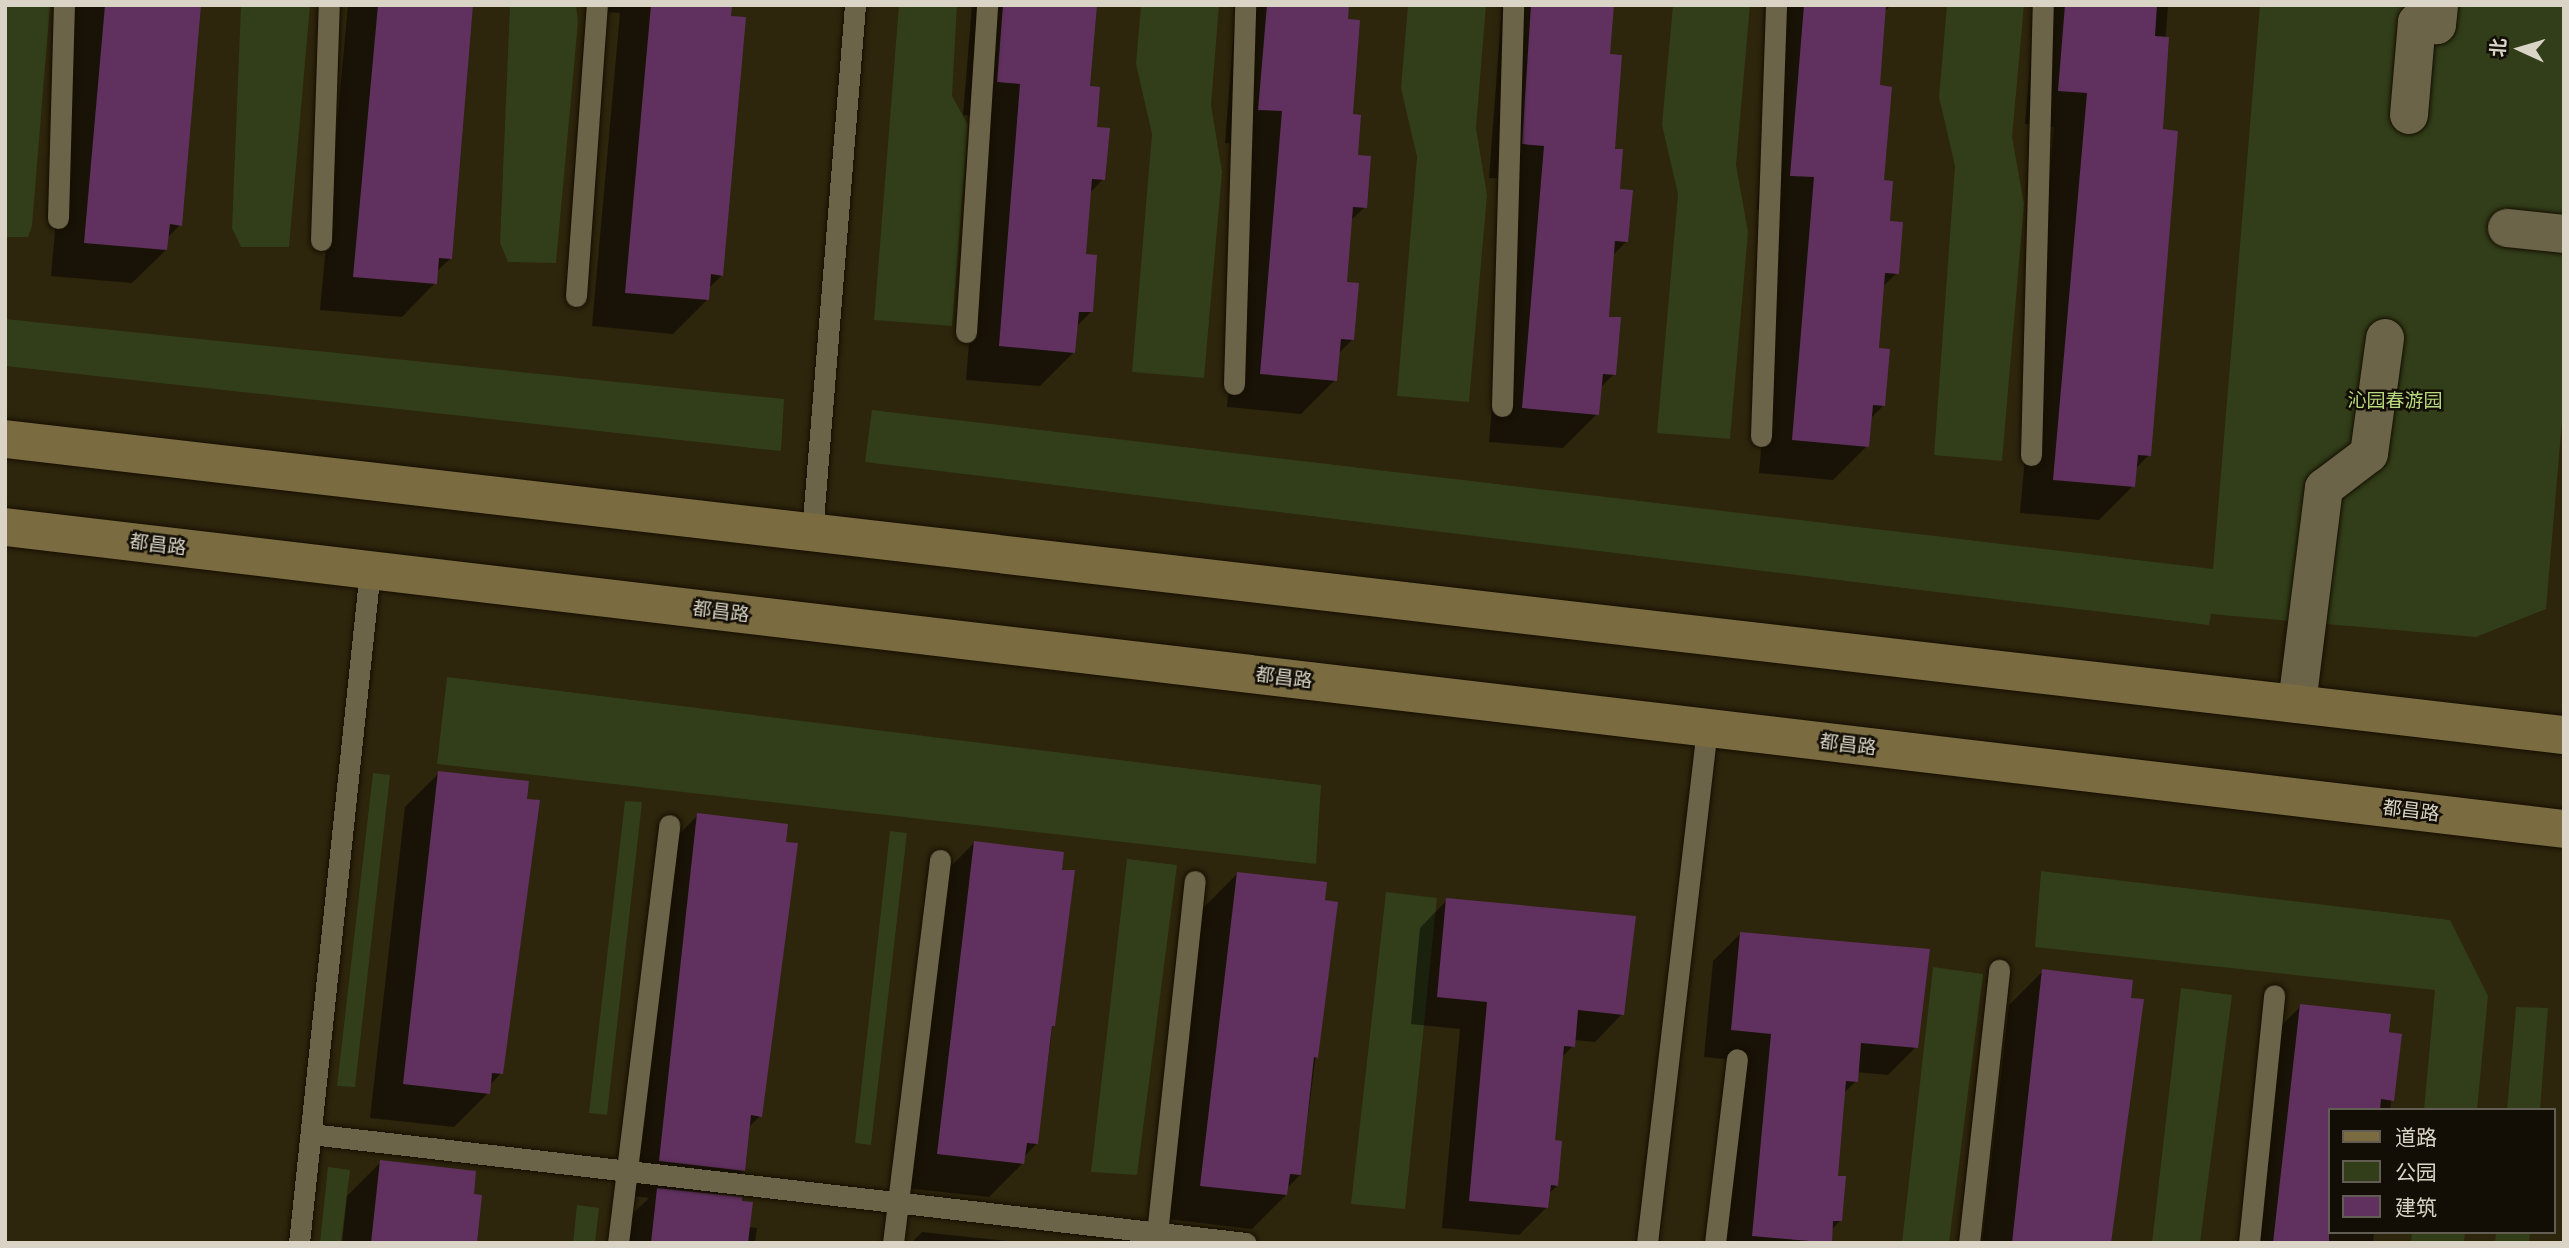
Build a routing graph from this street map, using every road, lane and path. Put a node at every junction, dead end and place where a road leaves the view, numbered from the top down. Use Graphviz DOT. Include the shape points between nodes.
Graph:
graph roads {
  1 [pos="64,5"];
  2 [pos="329,5"];
  3 [pos="597,5"];
  4 [pos="855,5"];
  5 [pos="988,5"];
  6 [pos="1245,5"];
  7 [pos="1513,5"];
  8 [pos="1776,5"];
  9 [pos="2043,5"];
  10 [pos="2439,5"];
  11 [pos="2409,115"];
  12 [pos="58,218"];
  13 [pos="2507,228"];
  14 [pos="2564,234"];
  15 [pos="321,240"];
  16 [pos="576,296"];
  17 [pos="965,332"];
  18 [pos="2385,338"];
  19 [pos="1234,384"];
  20 [pos="1502,406"];
  21 [pos="1761,436"];
  22 [pos="5,439"];
  23 [pos="2032,455"];
  24 [pos="5,527"];
  25 [pos="812,533"];
  26 [pos="370,570"];
  27 [pos="2297,704"];
  28 [pos="1707,728"];
  29 [pos="2564,735"];
  30 [pos="669,825"];
  31 [pos="2564,829"];
  32 [pos="940,860"];
  33 [pos="1195,881"];
  34 [pos="1999,970"];
  35 [pos="2274,995"];
  36 [pos="1737,1059"];
  37 [pos="311,1134"];
  38 [pos="627,1171"];
  39 [pos="898,1202"];
  40 [pos="1157,1238"];
  41 [pos="299,1243"];
  42 [pos="618,1243"];
  43 [pos="894,1243"];
  44 [pos="1246,1243"];
  45 [pos="1647,1243"];
  46 [pos="1715,1243"];
  47 [pos="1969,1243"];
  48 [pos="2249,1243"];
  1 -- 12 [label="lane"];
  2 -- 15 [label="lane"];
  3 -- 16 [label="lane"];
  4 -- 25 [label="lane"];
  5 -- 17 [label="lane"];
  6 -- 19 [label="lane"];
  7 -- 20 [label="lane"];
  8 -- 21 [label="lane"];
  9 -- 23 [label="lane"];
  10 -- 11 [label="street" via="2437,25 2417,23"];
  13 -- 14 [label="street"];
  18 -- 27 [label="street" via="2369,454 2325,488"];
  22 -- 25 [label="main road"];
  24 -- 26 [label="main road, 都昌路"];
  25 -- 27 [label="main road"];
  26 -- 28 [label="main road, 都昌路"];
  26 -- 37 [label="lane"];
  27 -- 29 [label="main road"];
  28 -- 31 [label="main road, 都昌路"];
  28 -- 45 [label="lane"];
  30 -- 38 [label="lane"];
  32 -- 39 [label="lane"];
  33 -- 40 [label="lane"];
  34 -- 47 [label="lane"];
  35 -- 48 [label="lane"];
  36 -- 46 [label="lane"];
  37 -- 38 [label="lane"];
  37 -- 41 [label="lane"];
  38 -- 39 [label="lane"];
  38 -- 42 [label="lane"];
  39 -- 40 [label="lane"];
  39 -- 43 [label="lane"];
  40 -- 44 [label="lane"];
}
